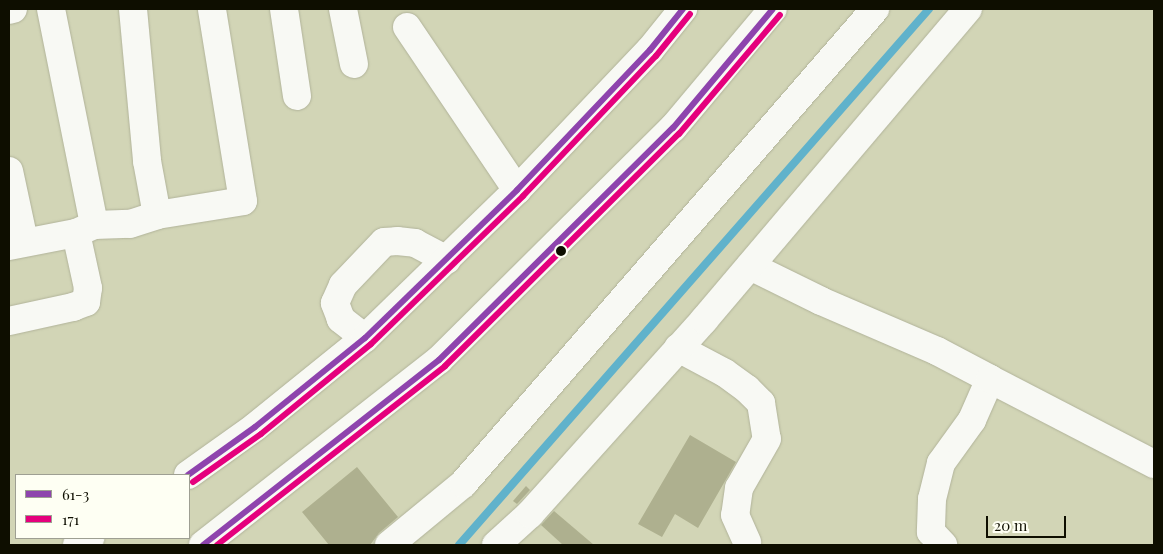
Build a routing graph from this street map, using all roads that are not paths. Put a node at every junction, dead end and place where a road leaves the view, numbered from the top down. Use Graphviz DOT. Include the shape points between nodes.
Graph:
graph roads {
  1 [pos="13,9"];
  2 [pos="50,9"];
  3 [pos="133,9"];
  4 [pos="212,9"];
  5 [pos="284,9"];
  6 [pos="343,9"];
  7 [pos="773,9"];
  8 [pos="875,9"];
  9 [pos="968,9"];
  10 [pos="9,10"];
  11 [pos="676,12"];
  12 [pos="407,27"];
  13 [pos="354,64"];
  14 [pos="297,96"];
  15 [pos="9,171"];
  16 [pos="517,190"];
  17 [pos="157,215"];
  18 [pos="85,229"];
  19 [pos="17,244"];
  20 [pos="447,260"];
  21 [pos="750,266"];
  22 [pos="9,320"];
  23 [pos="365,338"];
  24 [pos="678,348"];
  25 [pos="990,379"];
  26 [pos="1154,464"];
  27 [pos="189,474"];
  28 [pos="88,539"];
  29 [pos="747,542"];
  30 [pos="77,545"];
  31 [pos="203,545"];
  32 [pos="390,545"];
  33 [pos="496,545"];
  34 [pos="943,545"];
  1 -- 10 [label="main road"];
  2 -- 18 [label="main road"];
  3 -- 17 [label="main road" via="148,161"];
  4 -- 17 [label="main road" via="243,200"];
  5 -- 14 [label="main road"];
  6 -- 13 [label="main road"];
  7 -- 31 [label="main road" via="673,128 439,360"];
  8 -- 32 [label="main road" via="463,484"];
  9 -- 21 [label="main road"];
  11 -- 16 [label="main road" via="650,50"];
  12 -- 16 [label="main road"];
  15 -- 19 [label="main road"];
  16 -- 20 [label="main road"];
  17 -- 18 [label="main road" via="130,224"];
  18 -- 19 [label="main road"];
  18 -- 22 [label="main road" via="86,302"];
  20 -- 23 [label="main road"];
  20 -- 23 [label="main road" via="415,243 384,242 343,285 336,303 341,319"];
  21 -- 24 [label="main road"];
  21 -- 25 [label="main road" via="937,351"];
  23 -- 27 [label="main road" via="255,427"];
  24 -- 29 [label="main road" via="725,373 762,403 767,439 739,488 735,515"];
  24 -- 33 [label="main road" via="530,514"];
  25 -- 26 [label="main road"];
  25 -- 34 [label="main road" via="972,420 941,463 932,499 931,532"];
  28 -- 30 [label="main road"];
}
